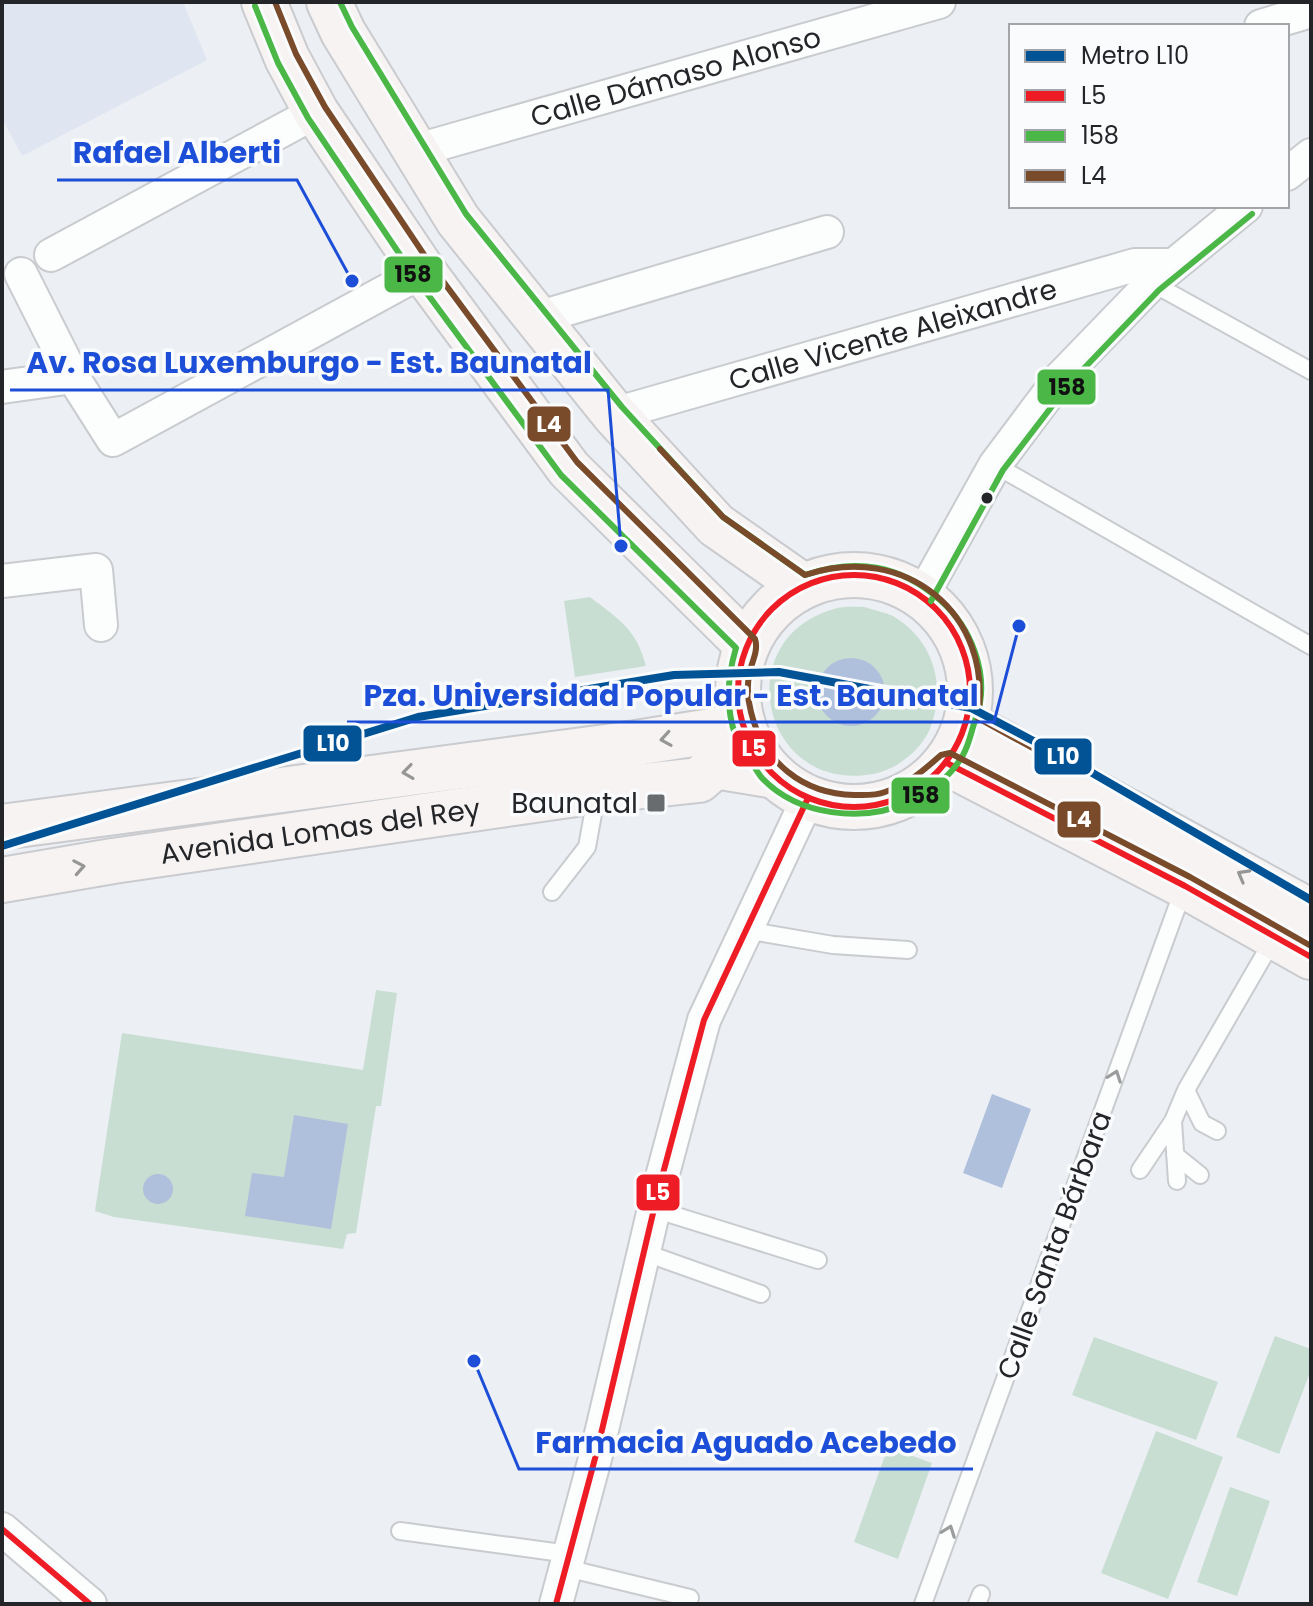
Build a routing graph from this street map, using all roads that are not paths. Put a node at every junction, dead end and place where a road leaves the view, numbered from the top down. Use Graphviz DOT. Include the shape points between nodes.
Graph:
graph roads {
  1 [pos="264,2"];
  2 [pos="329,2"];
  3 [pos="939,2"];
  4 [pos="1311,11"];
  5 [pos="1268,24"];
  6 [pos="316,112"];
  7 [pos="414,151"];
  8 [pos="1311,155"];
  9 [pos="1289,172"];
  10 [pos="1244,208"];
  11 [pos="827,232"];
  12 [pos="51,255"];
  13 [pos="423,271"];
  14 [pos="21,274"];
  15 [pos="1162,274"];
  16 [pos="537,318"];
  17 [pos="1311,371"];
  18 [pos="73,377"];
  19 [pos="2,387"];
  20 [pos="614,414"];
  21 [pos="995,465"];
  22 [pos="2,581"];
  23 [pos="803,586"];
  24 [pos="922,596"];
  25 [pos="101,625"];
  26 [pos="747,645"];
  27 [pos="1311,646"];
  28 [pos="967,724"];
  29 [pos="743,726"];
  30 [pos="947,763"];
  31 [pos="791,787"];
  32 [pos="597,791"];
  33 [pos="2,827"];
  34 [pos="2,880"];
  35 [pos="1185,886"];
  36 [pos="552,892"];
  37 [pos="1311,912"];
  38 [pos="745,930"];
  39 [pos="1293,946"];
  40 [pos="908,950"];
  41 [pos="1186,1090"];
  42 [pos="1173,1121"];
  43 [pos="1217,1131"];
  44 [pos="1175,1155"];
  45 [pos="1140,1170"];
  46 [pos="1200,1175"];
  47 [pos="1177,1181"];
  48 [pos="654,1209"];
  49 [pos="643,1252"];
  50 [pos="818,1260"];
  51 [pos="761,1294"];
  52 [pos="2,1529"];
  53 [pos="400,1531"];
  54 [pos="567,1561"];
  55 [pos="690,1598"];
  56 [pos="90,1604"];
  57 [pos="556,1604"];
  58 [pos="923,1604"];
  1 -- 6 [label="main road"];
  2 -- 7 [label="main road"];
  3 -- 7 [label="street, Calle Dámaso Alonso"];
  4 -- 5 [label="street"];
  6 -- 12 [label="street"];
  6 -- 13 [label="main road"];
  7 -- 16 [label="main road" via="458,220"];
  8 -- 9 [label="street"];
  10 -- 15 [label="street"];
  11 -- 16 [label="street"];
  13 -- 18 [label="street" via="113,440"];
  13 -- 26 [label="main road" via="569,469"];
  14 -- 18 [label="street"];
  15 -- 17 [label="lane"];
  15 -- 20 [label="street, Calle Vicente Aleixandre" via="1135,265"];
  15 -- 21 [label="street" via="1061,377"];
  16 -- 20 [label="main road"];
  18 -- 19 [label="street"];
  20 -- 23 [label="main road" via="716,525"];
  21 -- 24 [label="street"];
  21 -- 27 [label="lane"];
  22 -- 25 [label="street" via="96,570"];
  23 -- 24 [label="main road" via="843,575 884,578"];
  23 -- 26 [label="main road" via="769,610"];
  24 -- 28 [label="main road" via="948,621 965,653 972,688"];
  26 -- 29 [label="main road" via="737,685"];
  28 -- 30 [label="main road"];
  37 -- 28 [label="main road, one-way"];
  29 -- 31 [label="main road" via="756,753"];
  29 -- 33 [label="main road, Avenida Lomas del Rey, one-way"];
  30 -- 31 [label="main road" via="918,788 883,804 845,807"];
  30 -- 35 [label="main road"];
  31 -- 32 [label="main road, Avenida Lomas del Rey" via="715,766 699,780"];
  31 -- 38 [label="street"];
  34 -- 32 [label="main road, Avenida Lomas del Rey, one-way"];
  32 -- 36 [label="lane" via="587,847"];
  35 -- 39 [label="main road"];
  58 -- 35 [label="lane, Calle Santa Bárbara, one-way"];
  38 -- 40 [label="lane" via="833,945"];
  38 -- 48 [label="street" via="704,1020"];
  39 -- 41 [label="lane"];
  41 -- 42 [label="lane"];
  41 -- 43 [label="lane" via="1202,1123"];
  42 -- 44 [label="lane"];
  42 -- 45 [label="lane"];
  44 -- 46 [label="lane"];
  44 -- 47 [label="lane"];
  48 -- 49 [label="street"];
  48 -- 50 [label="lane"];
  49 -- 51 [label="lane"];
  49 -- 54 [label="street"];
  52 -- 56 [label="street"];
  53 -- 54 [label="lane"];
  54 -- 55 [label="lane"];
  54 -- 57 [label="street"];
}
